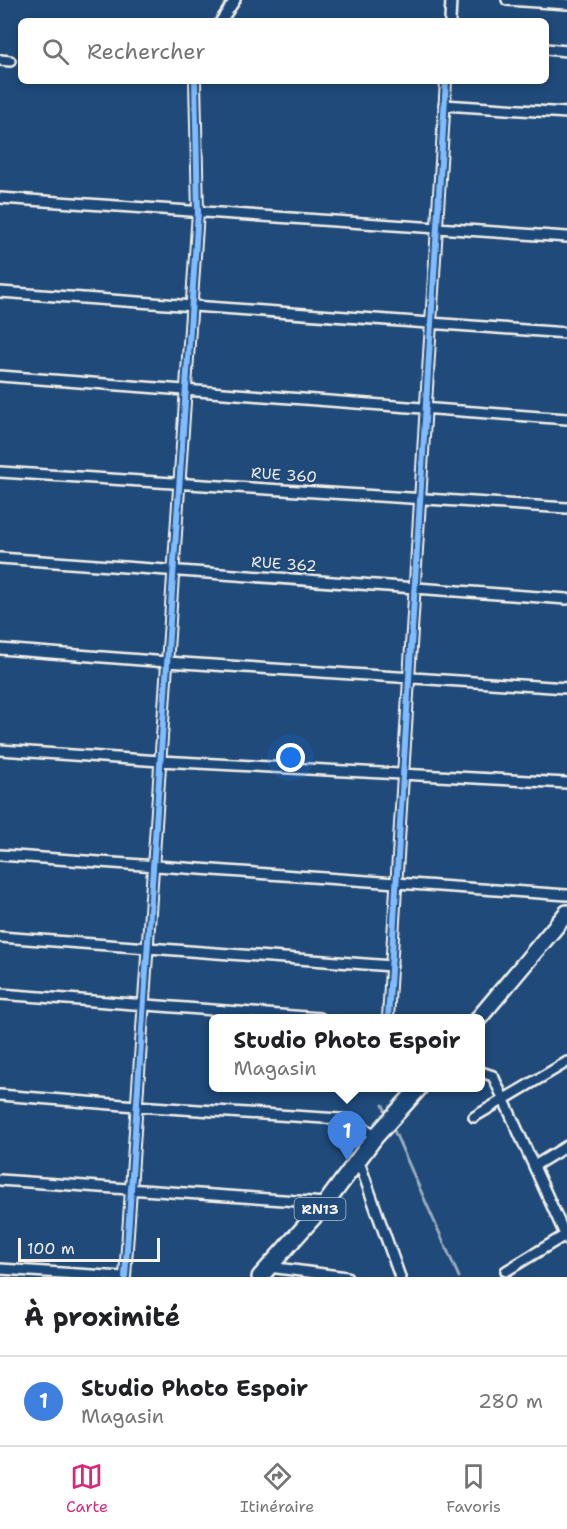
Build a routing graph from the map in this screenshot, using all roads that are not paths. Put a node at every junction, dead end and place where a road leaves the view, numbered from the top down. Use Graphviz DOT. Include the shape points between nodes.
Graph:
graph roads {
  1 [pos="235,0"];
  2 [pos="451,0"];
  3 [pos="507,0"];
  4 [pos="567,4"];
  5 [pos="223,18"];
  6 [pos="450,18"];
  7 [pos="549,49"];
  8 [pos="567,51"];
  9 [pos="195,84"];
  10 [pos="446,84"];
  11 [pos="444,105"];
  12 [pos="567,113"];
  13 [pos="0,198"];
  14 [pos="198,212"];
  15 [pos="437,228"];
  16 [pos="567,237"];
  17 [pos="0,292"];
  18 [pos="191,305"];
  19 [pos="431,323"];
  20 [pos="567,333"];
  21 [pos="0,376"];
  22 [pos="186,389"];
  23 [pos="426,408"];
  24 [pos="567,419"];
  25 [pos="0,472"];
  26 [pos="179,484"];
  27 [pos="420,499"];
  28 [pos="567,508"];
  29 [pos="0,558"];
  30 [pos="173,572"];
  31 [pos="415,587"];
  32 [pos="567,599"];
  33 [pos="0,649"];
  34 [pos="167,662"];
  35 [pos="409,678"];
  36 [pos="567,688"];
  37 [pos="0,750"];
  38 [pos="160,761"];
  39 [pos="403,774"];
  40 [pos="567,783"];
  41 [pos="0,855"];
  42 [pos="153,865"];
  43 [pos="397,882"];
  44 [pos="567,895"];
  45 [pos="567,914"];
  46 [pos="0,937"];
  47 [pos="148,947"];
  48 [pos="392,966"];
  49 [pos="0,994"];
  50 [pos="144,1004"];
  51 [pos="270,1014"];
  52 [pos="388,1014"];
  53 [pos="482,1014"];
  54 [pos="567,1062"];
  55 [pos="485,1074"];
  56 [pos="415,1092"];
  57 [pos="0,1095"];
  58 [pos="504,1099"];
  59 [pos="136,1106"];
  60 [pos="474,1117"];
  61 [pos="375,1137"];
  62 [pos="567,1146"];
  63 [pos="358,1159"];
  64 [pos="534,1166"];
  65 [pos="0,1180"];
  66 [pos="131,1189"];
  67 [pos="326,1203"];
  68 [pos="566,1236"];
  69 [pos="0,1269"];
  70 [pos="506,1271"];
  71 [pos="265,1272"];
  72 [pos="319,1275"];
  73 [pos="124,1277"];
  74 [pos="347,1277"];
  75 [pos="400,1277"];
  1 -- 5 [label="street"];
  2 -- 6 [label="street"];
  3 -- 4 [label="street"];
  7 -- 8 [label="street"];
  9 -- 14 [label="street"];
  10 -- 11 [label="street"];
  11 -- 12 [label="street"];
  11 -- 15 [label="street"];
  13 -- 14 [label="street"];
  14 -- 15 [label="street"];
  14 -- 18 [label="street"];
  15 -- 16 [label="street"];
  15 -- 19 [label="street"];
  17 -- 18 [label="street"];
  18 -- 19 [label="street"];
  18 -- 22 [label="street"];
  19 -- 20 [label="street"];
  19 -- 23 [label="street"];
  21 -- 22 [label="street"];
  22 -- 23 [label="street"];
  22 -- 26 [label="street"];
  23 -- 24 [label="street"];
  23 -- 27 [label="street"];
  25 -- 26 [label="street, RUE 360"];
  26 -- 27 [label="street, RUE 360"];
  26 -- 30 [label="street"];
  27 -- 28 [label="street, RUE 360"];
  27 -- 31 [label="street"];
  29 -- 30 [label="street, RUE 362"];
  30 -- 31 [label="street, RUE 362"];
  30 -- 34 [label="street"];
  31 -- 32 [label="street, RUE 362"];
  31 -- 35 [label="street"];
  33 -- 34 [label="street"];
  34 -- 35 [label="street"];
  34 -- 38 [label="street"];
  35 -- 36 [label="street"];
  35 -- 39 [label="street"];
  37 -- 38 [label="street"];
  38 -- 39 [label="street"];
  38 -- 42 [label="street"];
  39 -- 40 [label="street"];
  39 -- 43 [label="street"];
  41 -- 42 [label="street"];
  42 -- 43 [label="street"];
  42 -- 47 [label="street"];
  43 -- 44 [label="street"];
  43 -- 48 [label="street"];
  45 -- 53 [label="main road"];
  46 -- 47 [label="street"];
  47 -- 48 [label="street"];
  47 -- 50 [label="street"];
  48 -- 52 [label="street"];
  49 -- 50 [label="street"];
  50 -- 51 [label="street"];
  50 -- 59 [label="street"];
  54 -- 58 [label="street"];
  55 -- 58 [label="street" via="493,1076"];
  56 -- 61 [label="main road, RN13"];
  57 -- 59 [label="street"];
  58 -- 60 [label="street"];
  58 -- 64 [label="street"];
  59 -- 61 [label="street" via="354,1120"];
  59 -- 66 [label="street"];
  61 -- 63 [label="main road, RN13"];
  62 -- 64 [label="street"];
  63 -- 67 [label="main road, RN13"];
  63 -- 75 [label="street"];
  64 -- 68 [label="street"];
  65 -- 66 [label="street"];
  66 -- 67 [label="street"];
  66 -- 73 [label="street"];
  67 -- 71 [label="main road, RN13"];
  68 -- 70 [label="street"];
  69 -- 73 [label="street"];
  71 -- 72 [label="street"];
  72 -- 74 [label="street"];
}
